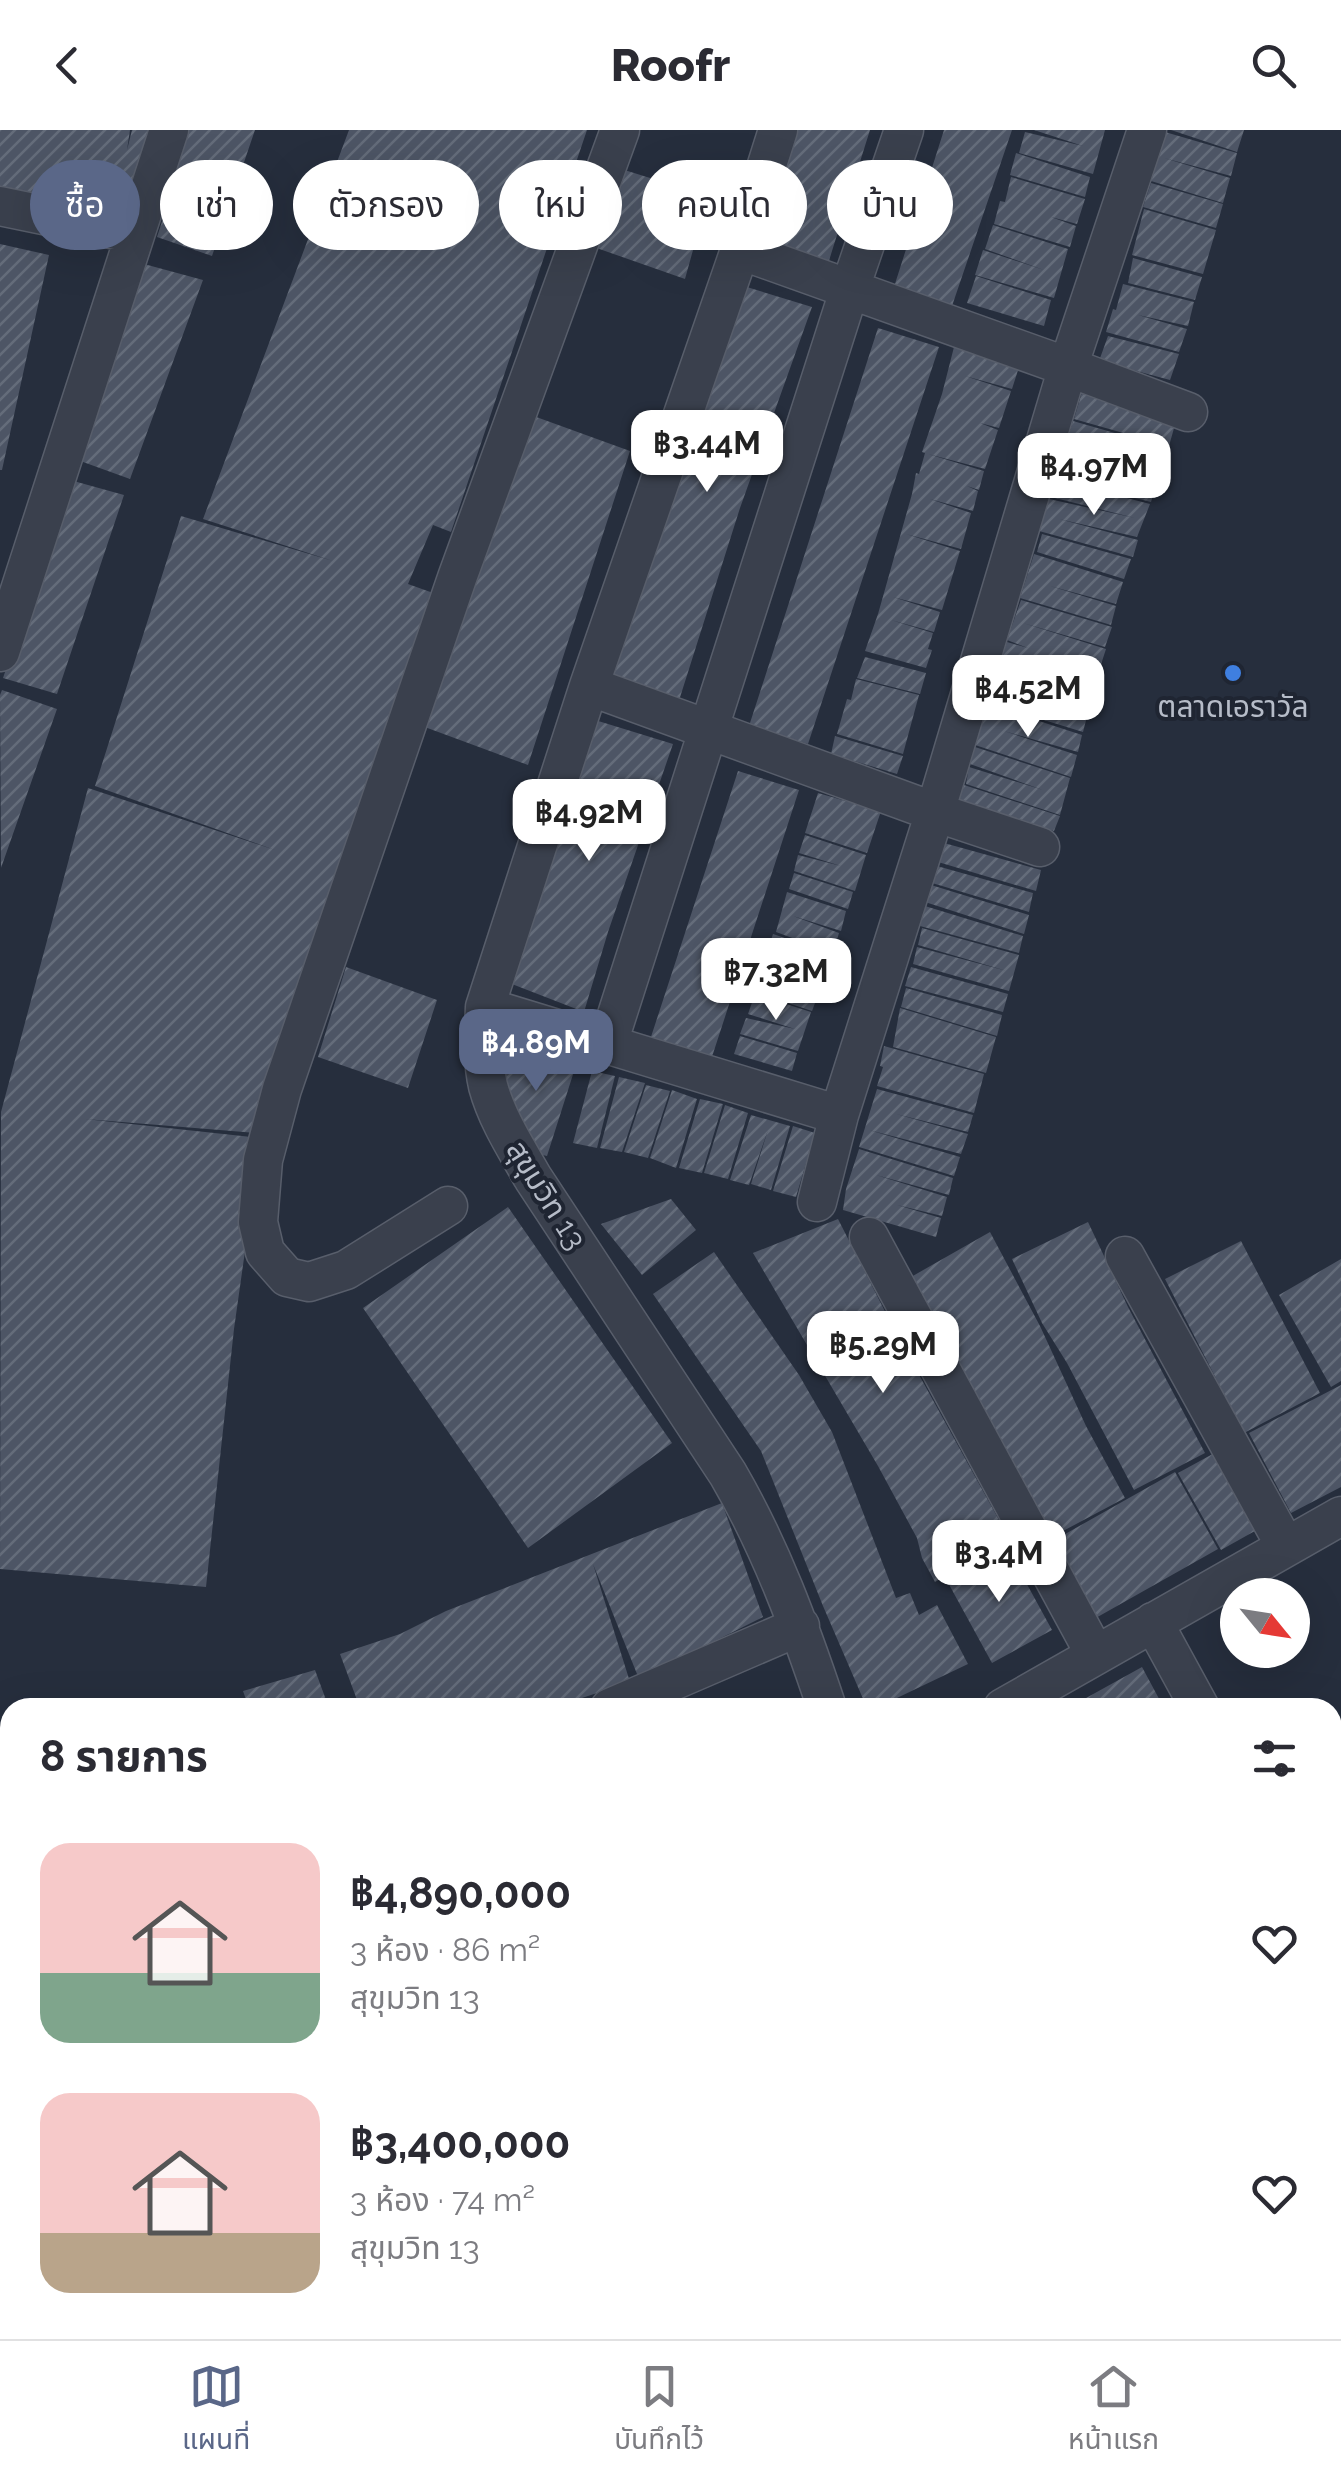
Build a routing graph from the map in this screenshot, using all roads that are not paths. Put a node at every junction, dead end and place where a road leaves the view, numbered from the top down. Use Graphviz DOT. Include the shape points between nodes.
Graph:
graph roads {
  1 [pos="169,130"];
  2 [pos="620,130"];
  3 [pos="778,130"];
  4 [pos="904,130"];
  5 [pos="1147,130"];
  6 [pos="768,160"];
  7 [pos="0,206"];
  8 [pos="30,212"];
  9 [pos="140,219"];
  10 [pos="130,250"];
  11 [pos="740,250"];
  12 [pos="850,288"];
  13 [pos="1068,366"];
  14 [pos="1188,412"];
  15 [pos="0,652"];
  16 [pos="589,686"];
  17 [pos="706,730"];
  18 [pos="935,812"];
  19 [pos="1040,847"];
  20 [pos="485,1007"];
  21 [pos="608,1044"];
  22 [pos="839,1114"];
  23 [pos="817,1202"];
  24 [pos="448,1206"];
  25 [pos="869,1237"];
  26 [pos="1125,1256"];
  27 [pos="1341,1516"];
  28 [pos="1286,1547"];
  29 [pos="1153,1622"];
  30 [pos="800,1626"];
  31 [pos="1095,1654"];
  32 [pos="633,1698"];
  33 [pos="824,1698"];
  34 [pos="1020,1698"];
  35 [pos="1195,1698"];
  1 -- 9 [label="street"];
  2 -- 24 [label="street" via="282,1088 264,1160 258,1222 265,1252 287,1278 309,1282 346,1270"];
  3 -- 6 [label="street, สุขุมวิท 13"];
  4 -- 12 [label="street"];
  5 -- 13 [label="street"];
  7 -- 8 [label="street"];
  10 -- 15 [label="street"];
  11 -- 12 [label="street"];
  11 -- 16 [label="street, สุขุมวิท 13"];
  12 -- 13 [label="street"];
  12 -- 17 [label="street"];
  13 -- 14 [label="street"];
  13 -- 18 [label="street"];
  16 -- 17 [label="street"];
  16 -- 20 [label="street, สุขุมวิท 13"];
  17 -- 18 [label="street"];
  17 -- 21 [label="street"];
  18 -- 19 [label="street"];
  18 -- 22 [label="street"];
  20 -- 21 [label="street"];
  20 -- 30 [label="street, สุขุมวิท 13" via="488,1085 504,1127 728,1474"];
  21 -- 22 [label="street"];
  22 -- 23 [label="street"];
  25 -- 31 [label="street"];
  26 -- 28 [label="street"];
  27 -- 28 [label="street"];
  28 -- 29 [label="street"];
  29 -- 31 [label="street"];
  29 -- 35 [label="street"];
  30 -- 32 [label="street"];
  30 -- 33 [label="street, สุขุมวิท 13"];
  31 -- 34 [label="street"];
}
